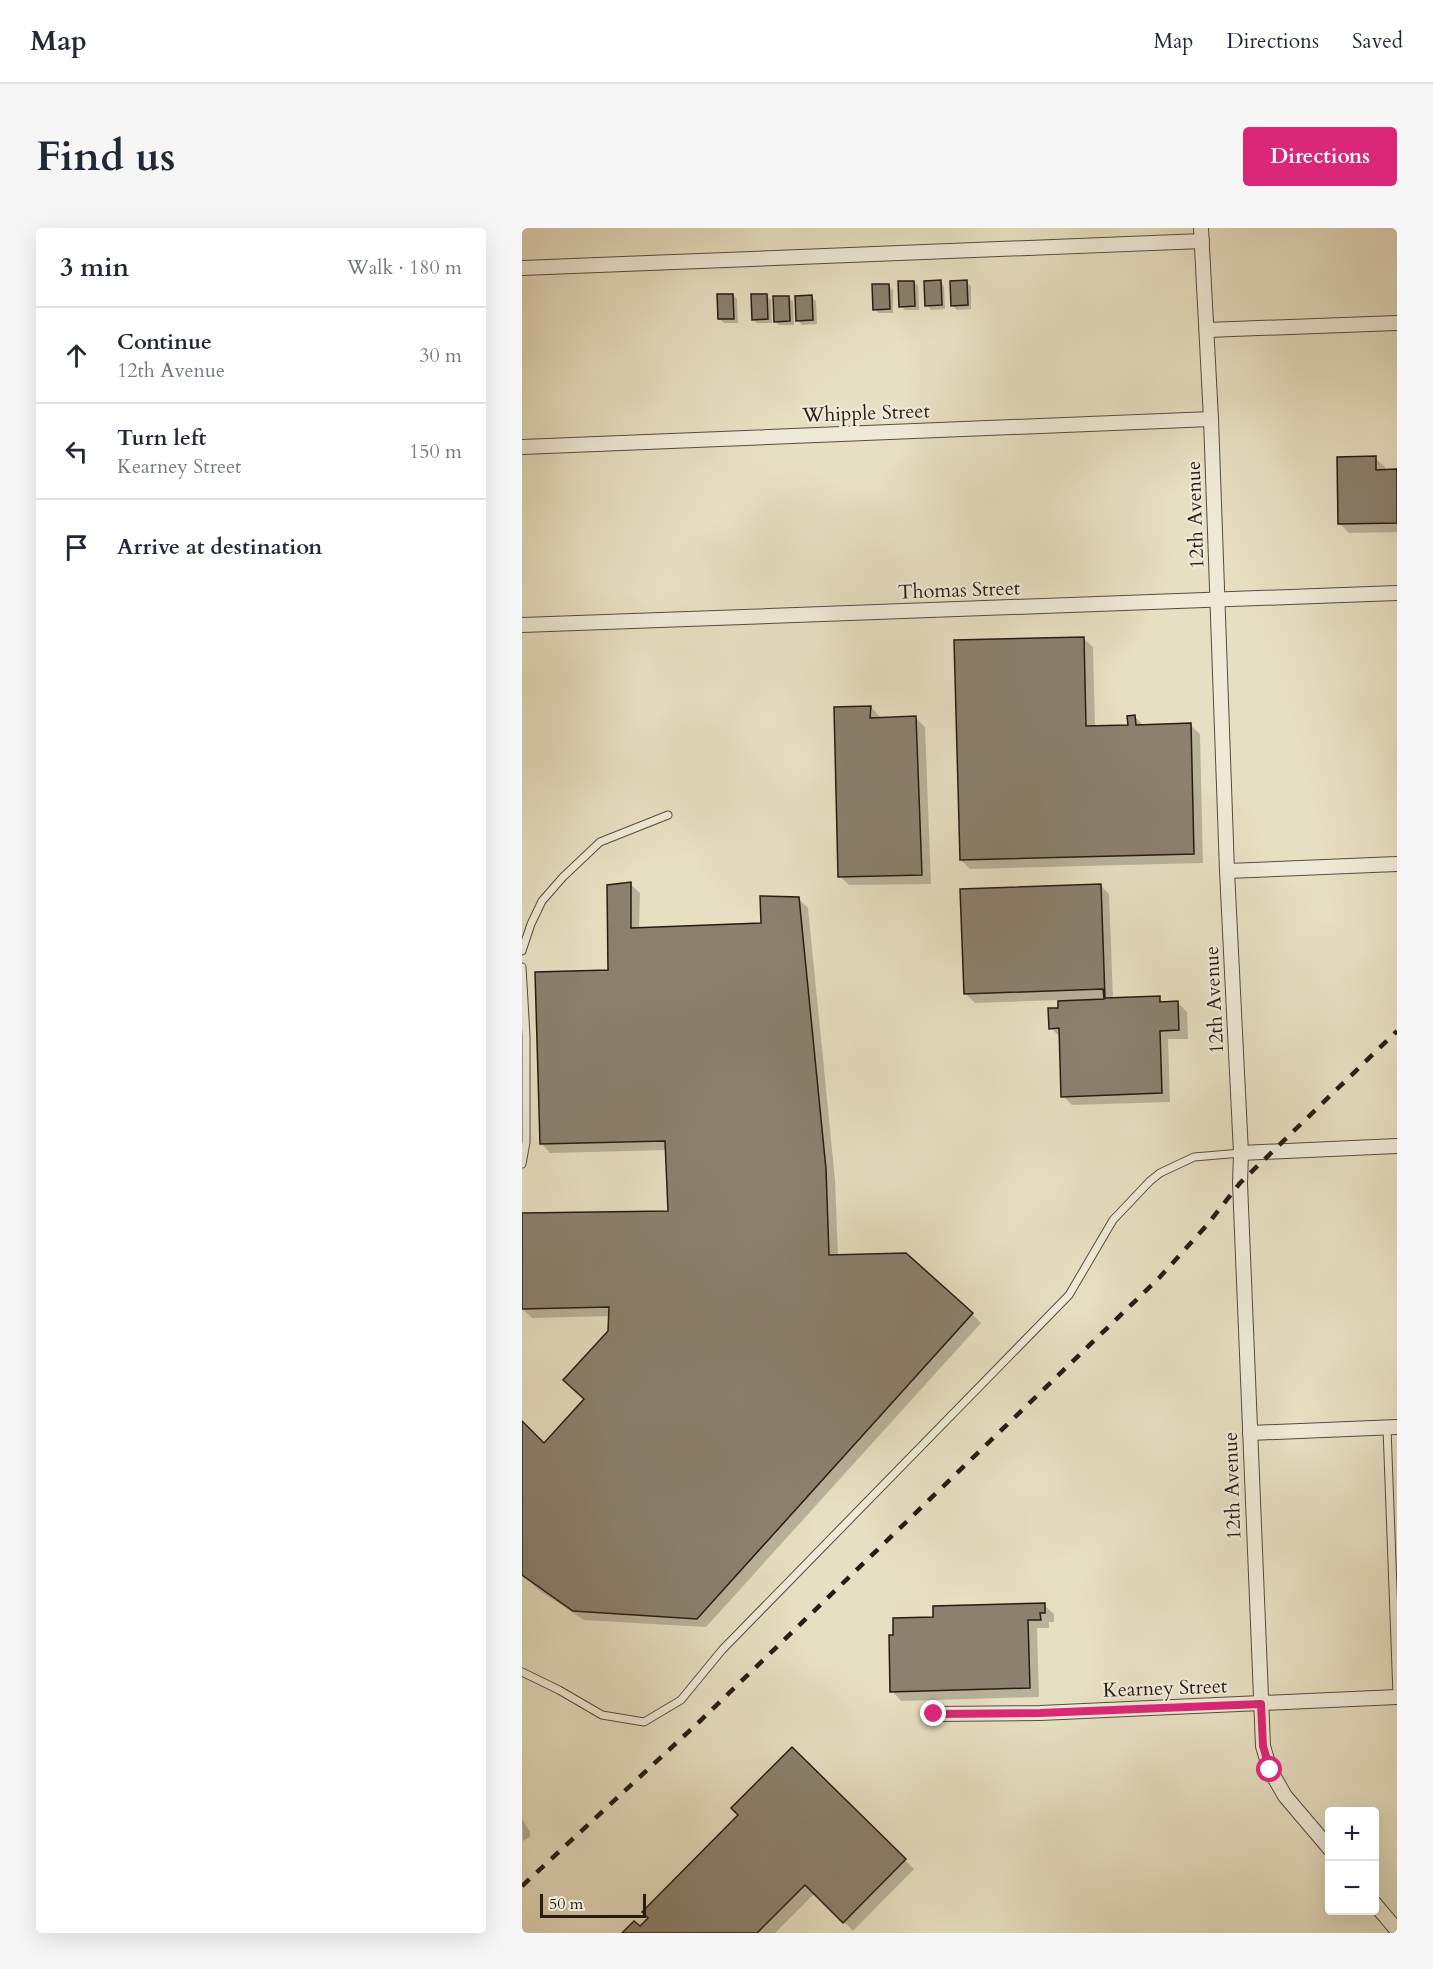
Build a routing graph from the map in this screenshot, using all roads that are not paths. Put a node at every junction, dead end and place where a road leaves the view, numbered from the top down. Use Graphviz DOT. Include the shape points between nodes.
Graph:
graph roads {
  1 [pos="1202,234"];
  2 [pos="522,268"];
  3 [pos="1397,323"];
  4 [pos="1207,330"];
  5 [pos="1211,419"];
  6 [pos="522,447"];
  7 [pos="1397,593"];
  8 [pos="1218,600"];
  9 [pos="522,625"];
  10 [pos="668,815"];
  11 [pos="1397,864"];
  12 [pos="1227,871"];
  13 [pos="522,951"];
  14 [pos="522,967"];
  15 [pos="1397,1146"];
  16 [pos="1241,1153"];
  17 [pos="522,1164"];
  18 [pos="1392,1428"];
  19 [pos="1250,1433"];
  20 [pos="522,1672"];
  21 [pos="1397,1696"];
  22 [pos="1261,1704"];
  23 [pos="934,1714"];
  24 [pos="1325,1844"];
  25 [pos="1379,1909"];
  26 [pos="1397,1930"];
  1 -- 2 [label="street"];
  1 -- 4 [label="street, 12th Avenue"];
  3 -- 4 [label="street"];
  4 -- 5 [label="street, 12th Avenue"];
  5 -- 6 [label="street, Whipple Street"];
  5 -- 8 [label="street, 12th Avenue"];
  7 -- 8 [label="street, Thomas Street"];
  8 -- 9 [label="street, Thomas Street"];
  8 -- 12 [label="street, 12th Avenue"];
  10 -- 13 [label="lane" via="600,842 542,901"];
  11 -- 12 [label="street"];
  12 -- 16 [label="street, 12th Avenue"];
  14 -- 17 [label="lane" via="526,1036 526,1142"];
  15 -- 16 [label="street"];
  16 -- 19 [label="street, 12th Avenue"];
  16 -- 20 [label="lane" via="1194,1157 1160,1173 1138,1193 1113,1220 1068,1295 722,1650 681,1700 644,1722 602,1715"];
  18 -- 19 [label="street"];
  18 -- 21 [label="lane"];
  19 -- 22 [label="street, 12th Avenue"];
  21 -- 22 [label="street, Kearney Street"];
  22 -- 23 [label="street, Kearney Street"];
  22 -- 24 [label="street, 12th Avenue" via="1263,1746 1270,1770 1285,1796"];
  25 -- 26 [label="street"];
}
